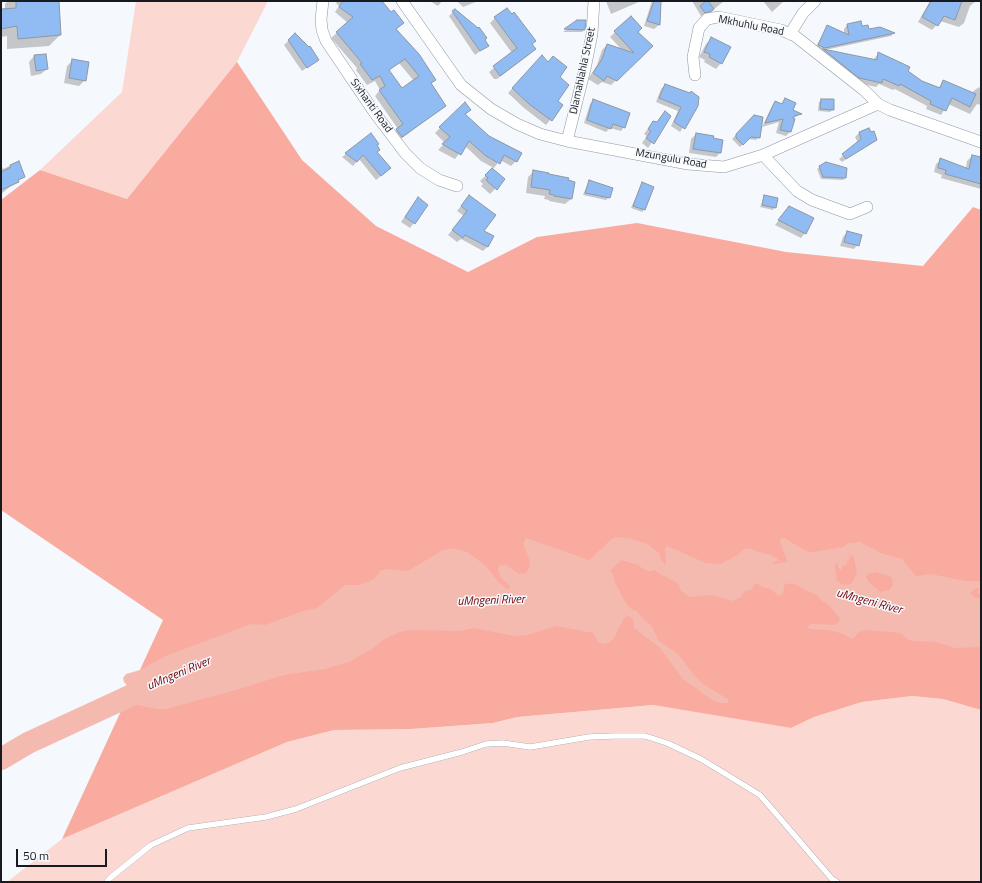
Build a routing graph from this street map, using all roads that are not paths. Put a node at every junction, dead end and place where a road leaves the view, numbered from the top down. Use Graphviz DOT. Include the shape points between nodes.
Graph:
graph roads {
  1 [pos="324,1"];
  2 [pos="402,1"];
  3 [pos="594,1"];
  4 [pos="815,1"];
  5 [pos="790,34"];
  6 [pos="695,75"];
  7 [pos="878,104"];
  8 [pos="567,141"];
  9 [pos="981,142"];
  10 [pos="763,155"];
  11 [pos="457,186"];
  12 [pos="867,207"];
  13 [pos="107,882"];
  14 [pos="837,882"];
  1 -- 11 [label="street, Sixhanti Road" via="321,19 326,41 374,112 405,153 420,168 439,180"];
  2 -- 8 [label="street, Mzungulu Road" via="461,85 481,102 517,124 540,134"];
  3 -- 8 [label="street, Dlamahlahla Street" via="592,34"];
  4 -- 5 [label="street" via="803,12"];
  5 -- 6 [label="street, Mkhuhlu Road" via="719,17 707,19 699,28 696,40 693,57"];
  5 -- 7 [label="street, Mkhuhlu Road" via="809,46"];
  7 -- 9 [label="street"];
  7 -- 10 [label="street, Mzungulu Road"];
  8 -- 10 [label="street, Mzungulu Road" via="713,167 741,163"];
  10 -- 12 [label="street" via="797,191 812,200 850,214"];
  13 -- 14 [label="lane" via="150,845 188,828 296,809 400,768 486,744 503,743 530,747 590,737 614,736 645,736 667,743 701,759 760,795"];
}
